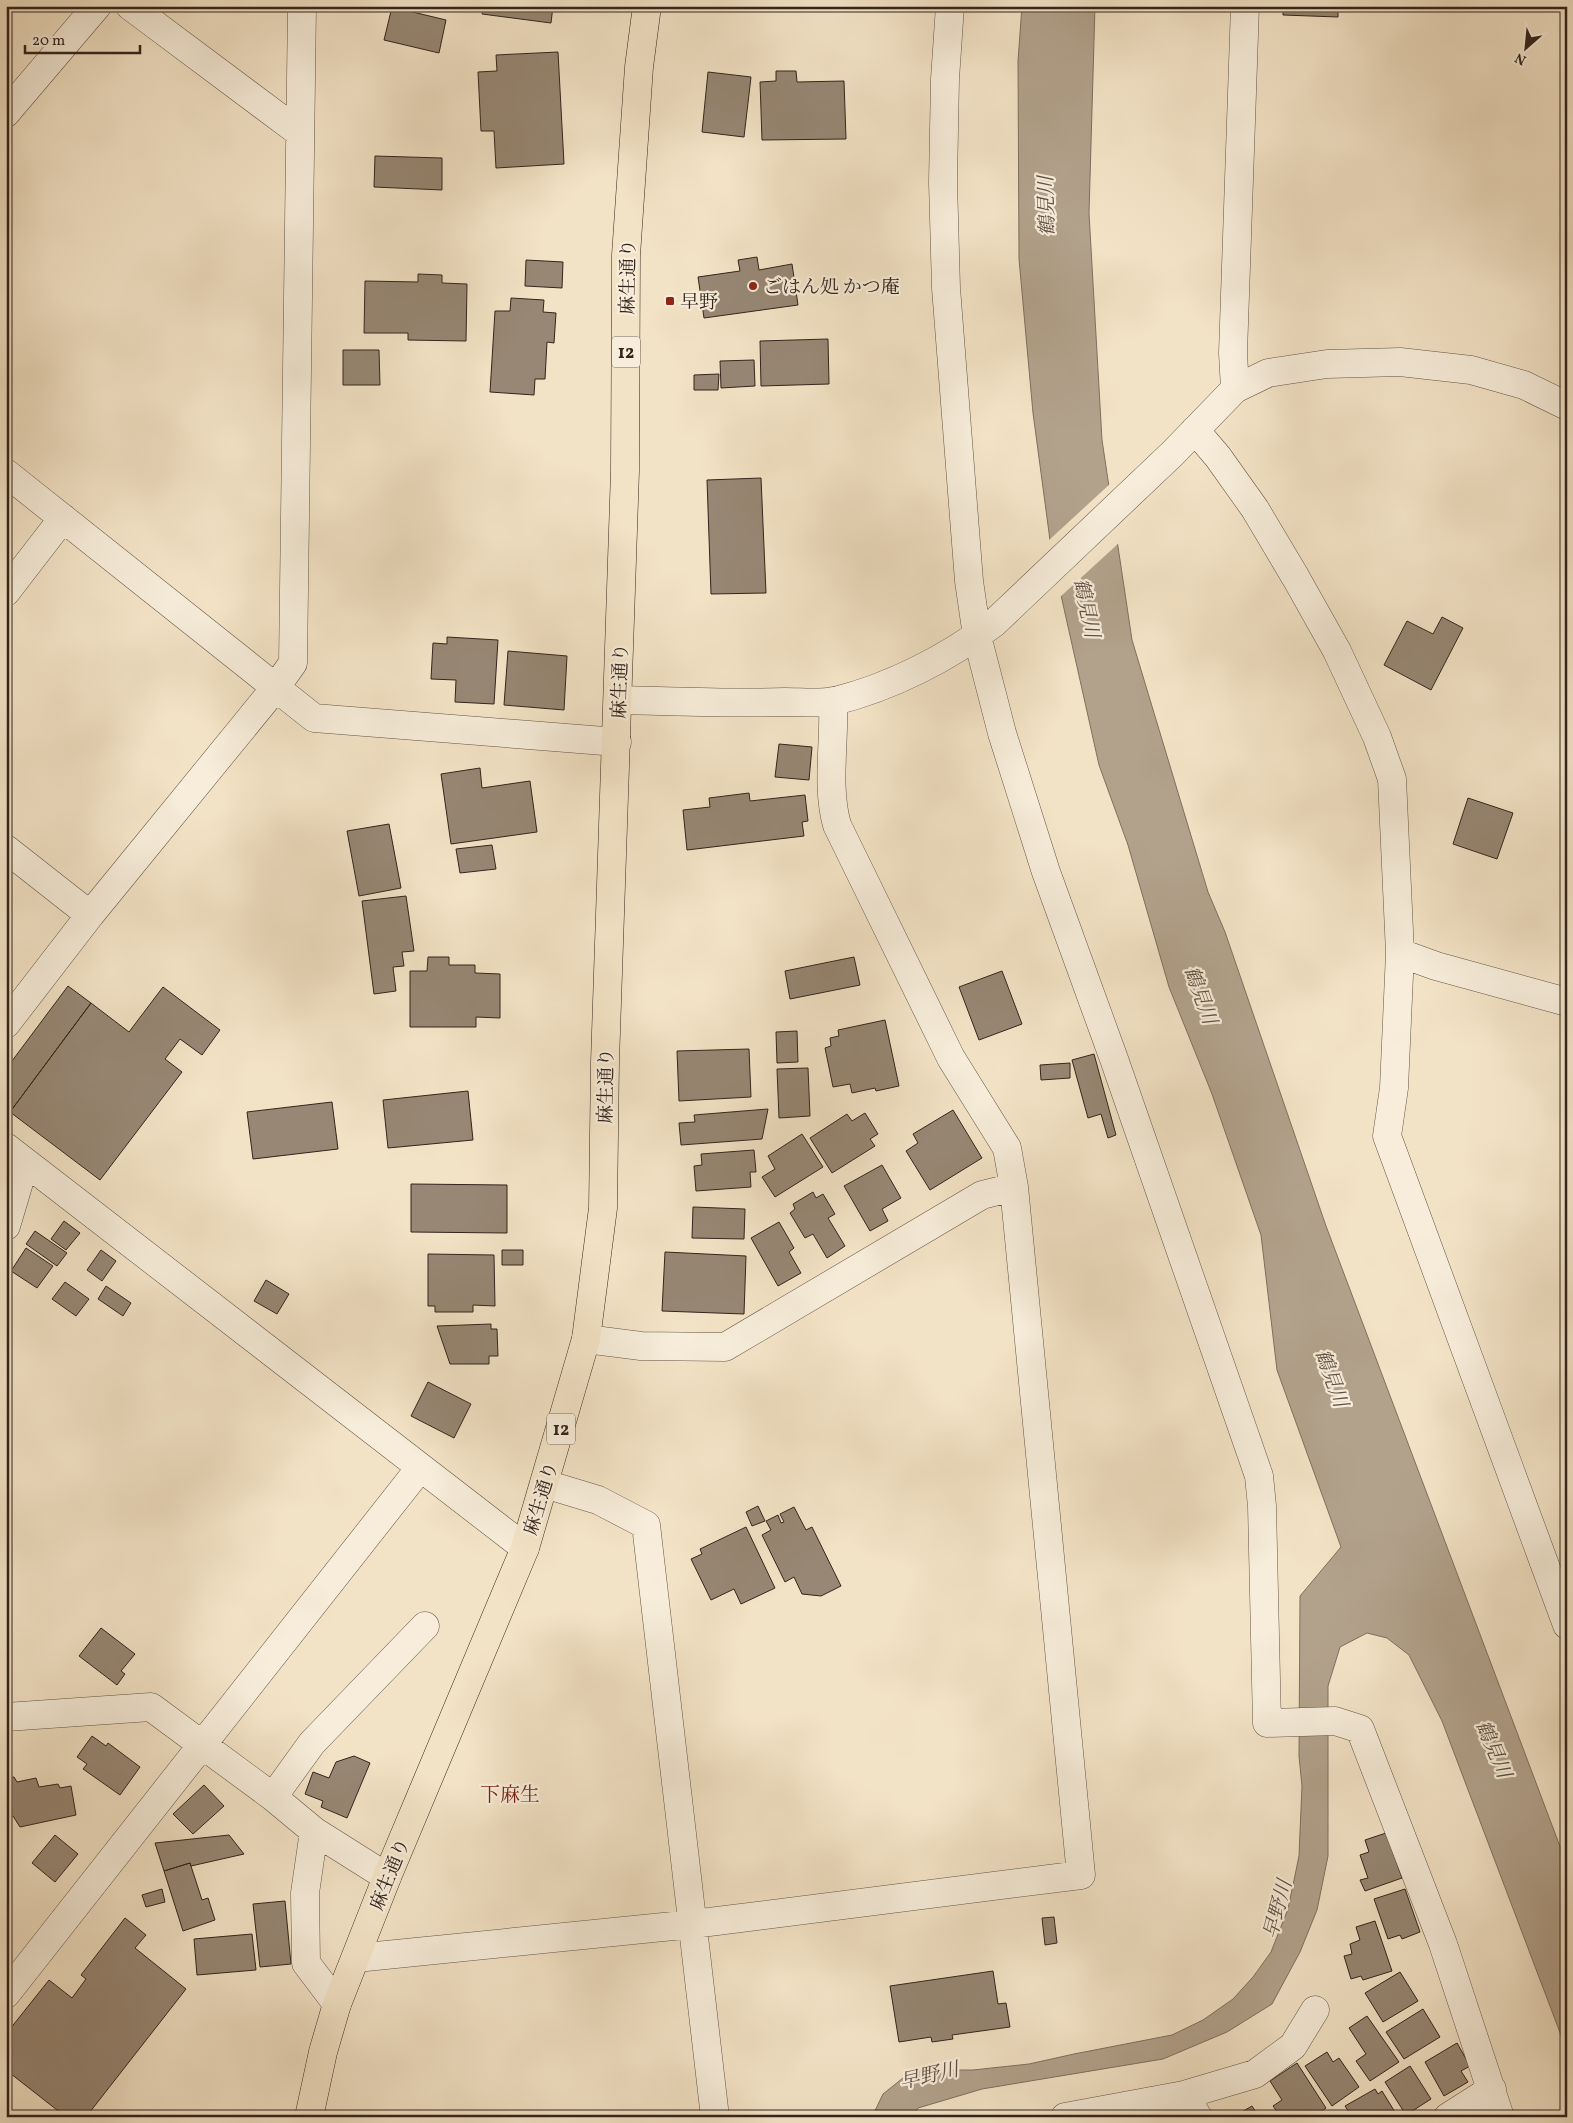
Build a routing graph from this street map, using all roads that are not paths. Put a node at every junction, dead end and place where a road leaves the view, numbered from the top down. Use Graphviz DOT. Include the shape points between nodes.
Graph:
graph roads {
  1 [pos="97,6"];
  2 [pos="130,6"];
  3 [pos="302,6"];
  4 [pos="647,6"];
  5 [pos="950,6"];
  6 [pos="1245,6"];
  7 [pos="6,113"];
  8 [pos="300,133"];
  9 [pos="1235,389"];
  10 [pos="1567,406"];
  11 [pos="1195,430"];
  12 [pos="6,474"];
  13 [pos="63,518"];
  14 [pos="6,592"];
  15 [pos="985,629"];
  16 [pos="276,687"];
  17 [pos="618,700"];
  18 [pos="833,701"];
  19 [pos="617,742"];
  20 [pos="6,849"];
  21 [pos="90,914"];
  22 [pos="1400,953"];
  23 [pos="1567,1002"];
  24 [pos="6,1024"];
  25 [pos="16,1155"];
  26 [pos="1014,1187"];
  27 [pos="6,1226"];
  28 [pos="586,1339"];
  29 [pos="420,1468"];
  30 [pos="545,1484"];
  31 [pos="525,1548"];
  32 [pos="1567,1625"];
  33 [pos="425,1626"];
  34 [pos="6,1717"];
  35 [pos="203,1744"];
  36 [pos="273,1797"];
  37 [pos="314,1831"];
  38 [pos="387,1877"];
  39 [pos="693,1924"];
  40 [pos="356,1958"];
  41 [pos="6,1994"];
  42 [pos="337,2004"];
  43 [pos="1315,2010"];
  44 [pos="1492,2089"];
  45 [pos="1191,2106"];
  46 [pos="309,2117"];
  47 [pos="715,2117"];
  48 [pos="1065,2117"];
  49 [pos="1448,2117"];
  50 [pos="1500,2117"];
  1 -- 7 [label="street"];
  2 -- 8 [label="street"];
  3 -- 8 [label="street"];
  4 -- 17 [label="main road, 麻生通り / 12" via="626,255 626,452"];
  5 -- 15 [label="street" via="943,182 946,288 968,581"];
  6 -- 9 [label="street" via="1233,353"];
  8 -- 16 [label="street" via="293,662"];
  9 -- 10 [label="street" via="1268,373 1297,368 1400,362 1471,370 1524,385"];
  9 -- 11 [label="street"];
  11 -- 15 [label="street"];
  11 -- 22 [label="street" via="1255,509 1337,651 1377,736 1392,779"];
  12 -- 13 [label="street"];
  13 -- 14 [label="street"];
  13 -- 16 [label="street"];
  15 -- 18 [label="street" via="932,663 899,679"];
  15 -- 44 [label="street" via="1002,733 1046,872 1259,1476 1267,1723 1334,1721 1360,1729 1443,1944"];
  16 -- 19 [label="street" via="314,718"];
  16 -- 21 [label="street"];
  17 -- 18 [label="street"];
  17 -- 19 [label="main road, 麻生通り / 12"];
  18 -- 26 [label="street" via="832,805 837,825 951,1058 1007,1148"];
  19 -- 28 [label="main road, 麻生通り / 12" via="603,1208"];
  20 -- 21 [label="street"];
  21 -- 24 [label="street"];
  22 -- 23 [label="street"];
  22 -- 32 [label="street" via="1394,1088 1387,1136"];
  25 -- 27 [label="street"];
  25 -- 29 [label="street"];
  26 -- 28 [label="street" via="982,1195 724,1347 641,1346"];
  26 -- 39 [label="street" via="1081,1875"];
  28 -- 30 [label="main road, 麻生通り / 12"];
  29 -- 31 [label="street"];
  29 -- 35 [label="street"];
  30 -- 31 [label="main road, 麻生通り / 12"];
  30 -- 39 [label="street" via="598,1500 646,1525"];
  31 -- 38 [label="main road, 麻生通り / 12"];
  33 -- 36 [label="street" via="312,1743"];
  34 -- 35 [label="street" via="151,1707"];
  35 -- 36 [label="street"];
  35 -- 41 [label="street"];
  36 -- 37 [label="street"];
  37 -- 38 [label="street"];
  37 -- 42 [label="street" via="305,1893 306,1963"];
  38 -- 40 [label="main road, 麻生通り / 12"];
  39 -- 40 [label="street"];
  39 -- 47 [label="street"];
  40 -- 42 [label="main road, 麻生通り / 12"];
  42 -- 46 [label="main road, 麻生通り / 12"];
  43 -- 45 [label="street" via="1293,2046 1256,2074"];
  44 -- 49 [label="street"];
  44 -- 50 [label="street"];
  45 -- 48 [label="street"];
}
